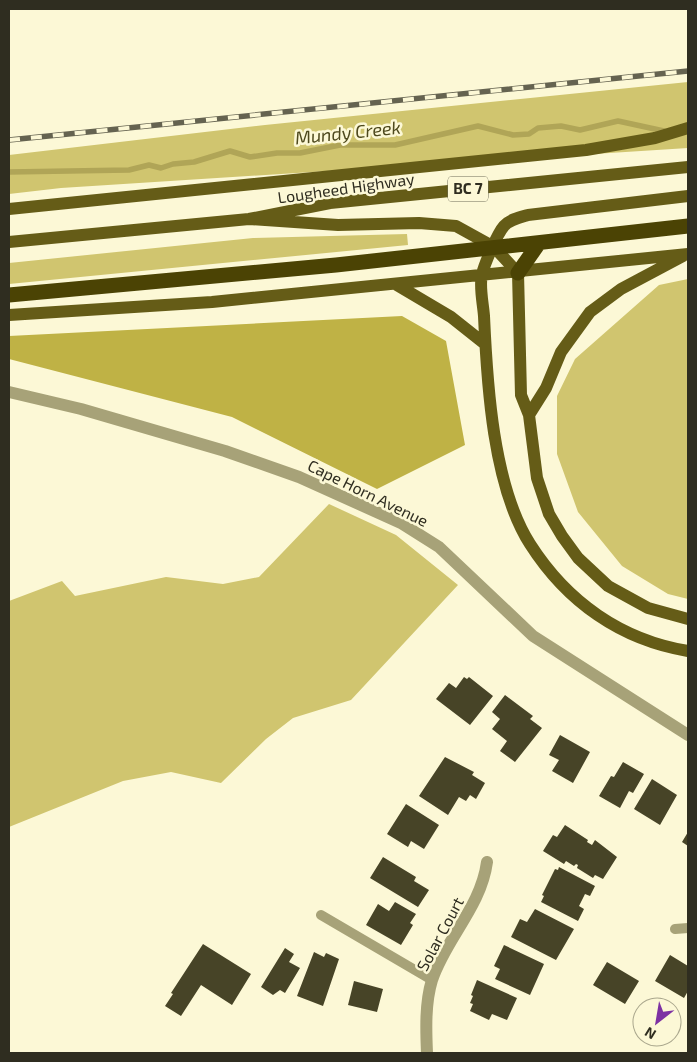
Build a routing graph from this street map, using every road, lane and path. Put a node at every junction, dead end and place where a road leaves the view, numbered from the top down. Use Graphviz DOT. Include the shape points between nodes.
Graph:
graph roads {
  1 [pos="688,128"];
  2 [pos="688,167"];
  3 [pos="688,196"];
  4 [pos="9,209"];
  5 [pos="249,219"];
  6 [pos="688,226"];
  7 [pos="9,242"];
  8 [pos="539,242"];
  9 [pos="494,247"];
  10 [pos="688,254"];
  11 [pos="518,273"];
  12 [pos="482,275"];
  13 [pos="397,285"];
  14 [pos="9,295"];
  15 [pos="9,315"];
  16 [pos="485,344"];
  17 [pos="9,392"];
  18 [pos="529,415"];
  19 [pos="688,619"];
  20 [pos="688,651"];
  21 [pos="688,735"];
  22 [pos="487,862"];
  23 [pos="321,915"];
  24 [pos="688,928"];
  25 [pos="675,929"];
  26 [pos="432,980"];
  27 [pos="427,1053"];
  1 -- 4 [label="main road" via="635,142 577,151"];
  2 -- 5 [label="main road, Lougheed Highway / BC 7" via="330,203"];
  3 -- 9 [label="main road" via="528,215 504,226"];
  5 -- 7 [label="main road, Lougheed Highway / BC 7"];
  5 -- 9 [label="main road" via="338,225 441,224 462,228"];
  6 -- 8 [label="highway"];
  8 -- 9 [label="highway"];
  8 -- 11 [label="highway"];
  9 -- 11 [label="main road"];
  9 -- 12 [label="main road"];
  9 -- 14 [label="highway"];
  10 -- 11 [label="main road"];
  10 -- 18 [label="main road" via="621,289 590,312 561,352 546,388"];
  11 -- 12 [label="main road"];
  11 -- 18 [label="main road" via="521,394"];
  12 -- 13 [label="main road"];
  12 -- 16 [label="main road"];
  13 -- 15 [label="main road" via="175,305"];
  13 -- 16 [label="main road" via="451,318"];
  16 -- 20 [label="main road" via="503,476 517,519 534,551 569,593 600,618 642,639"];
  17 -- 21 [label="street, Cape Horn Avenue" via="81,409 225,451 307,480 401,523 439,547 533,636"];
  18 -- 19 [label="main road" via="540,487 549,514 570,548 588,569 618,593 648,608"];
  22 -- 26 [label="street, Solar Court" via="476,902"];
  23 -- 26 [label="lane"];
  24 -- 25 [label="lane"];
  26 -- 27 [label="street, Solar Court"];
}
